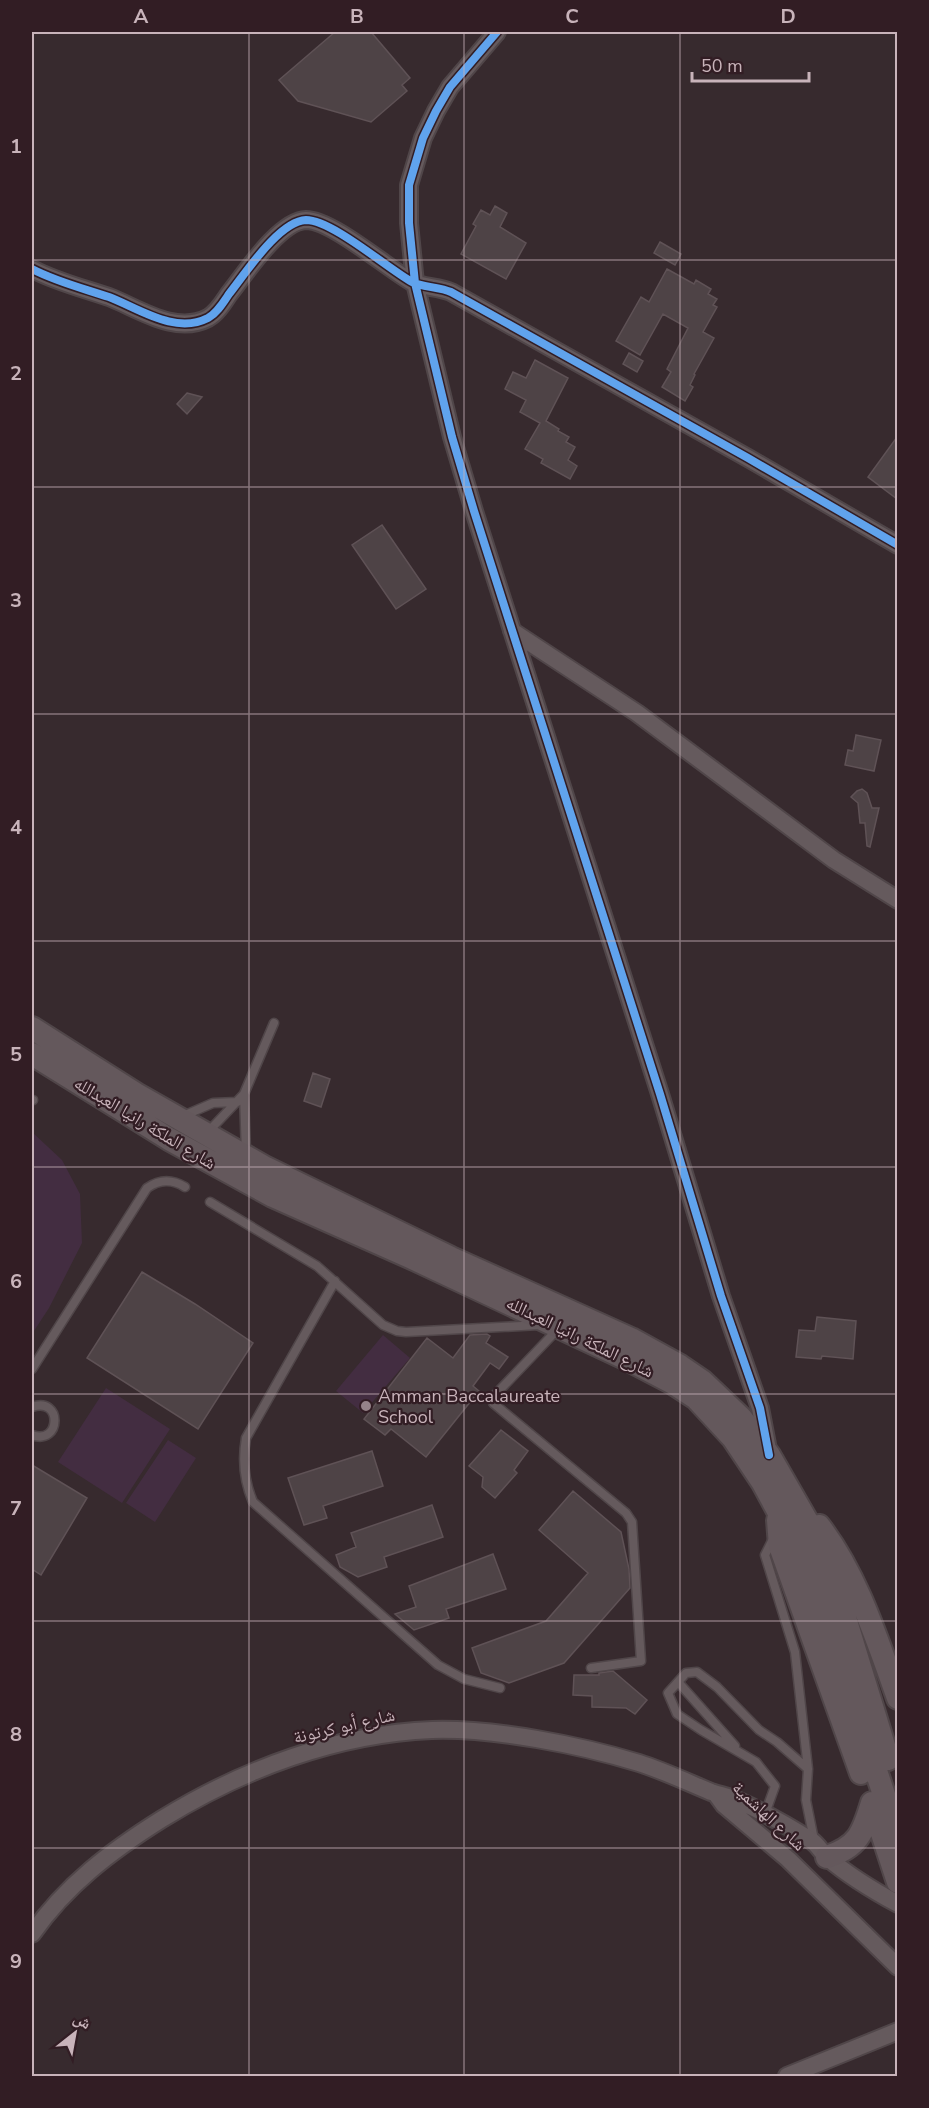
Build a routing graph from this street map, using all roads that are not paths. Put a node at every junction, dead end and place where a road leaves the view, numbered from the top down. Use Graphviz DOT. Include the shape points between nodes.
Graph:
graph roads {
  1 [pos="497,32"];
  2 [pos="32,269"];
  3 [pos="415,284"];
  4 [pos="897,545"];
  5 [pos="512,631"];
  6 [pos="897,900"];
  7 [pos="274,1023"];
  8 [pos="32,1028"];
  9 [pos="32,1053"];
  10 [pos="244,1094"];
  11 [pos="237,1102"];
  12 [pos="178,1118"];
  13 [pos="205,1135"];
  14 [pos="246,1158"];
  15 [pos="185,1187"];
  16 [pos="210,1202"];
  17 [pos="335,1281"];
  18 [pos="557,1325"];
  19 [pos="32,1369"];
  20 [pos="32,1407"];
  21 [pos="32,1435"];
  22 [pos="769,1455"];
  23 [pos="790,1489"];
  24 [pos="778,1520"];
  25 [pos="795,1652"];
  26 [pos="813,1659"];
  27 [pos="591,1668"];
  28 [pos="678,1682"];
  29 [pos="500,1688"];
  30 [pos="897,1698"];
  31 [pos="739,1751"];
  32 [pos="808,1769"];
  33 [pos="897,1789"];
  34 [pos="715,1793"];
  35 [pos="872,1803"];
  36 [pos="765,1815"];
  37 [pos="897,1837"];
  38 [pos="821,1850"];
  39 [pos="896,1872"];
  40 [pos="897,1904"];
  41 [pos="32,1934"];
  42 [pos="897,1967"];
  43 [pos="897,2031"];
  44 [pos="787,2076"];
  1 -- 3 [label="street" via="450,87 414,163 409,185 409,223"];
  2 -- 3 [label="street" via="52,280 168,321 195,322 216,312 280,232 308,220 333,230"];
  3 -- 4 [label="street" via="451,292"];
  3 -- 5 [label="street" via="452,437"];
  5 -- 6 [label="street" via="638,713 834,860"];
  5 -- 22 [label="street" via="721,1296 760,1408"];
  7 -- 10 [label="lane"];
  8 -- 12 [label="main road, شارع الملكة رانيا العبدالله"];
  9 -- 18 [label="main road, شارع الملكة رانيا العبدالله" via="169,1139 273,1196"];
  10 -- 11 [label="lane"];
  10 -- 14 [label="lane"];
  11 -- 12 [label="lane" via="213,1103"];
  11 -- 13 [label="lane"];
  12 -- 13 [label="main road, شارع الملكة رانيا العبدالله"];
  13 -- 14 [label="main road, شارع الملكة رانيا العبدالله"];
  14 -- 22 [label="main road, شارع الملكة رانيا العبدالله" via="655,1351 716,1393"];
  15 -- 19 [label="lane" via="170,1181 147,1188"];
  16 -- 17 [label="lane" via="317,1266"];
  17 -- 18 [label="lane" via="378,1321 397,1331"];
  17 -- 29 [label="lane" via="246,1438 243,1460 253,1502 438,1665 464,1679"];
  18 -- 24 [label="main road, شارع الملكة رانيا العبدالله" via="652,1371 696,1398 733,1438 763,1483"];
  18 -- 27 [label="lane" via="531,1359 494,1396 493,1403 632,1522 641,1661"];
  20 -- 21 [label="lane" via="46,1406 55,1420 52,1431 42,1437"];
  22 -- 23 [label="main road, شارع الملكة رانيا العبدالله"];
  23 -- 30 [label="main road" via="840,1557 866,1612"];
  23 -- 33 [label="main road, شارع الملكة رانيا العبدالله" via="842,1608"];
  24 -- 25 [label="lane" via="765,1555"];
  24 -- 26 [label="main road" via="780,1546"];
  24 -- 37 [label="main road, شارع الملكة رانيا العبدالله" via="799,1550 817,1593"];
  25 -- 26 [label="lane"];
  25 -- 32 [label="lane"];
  26 -- 35 [label="main road"];
  28 -- 31 [label="lane"];
  28 -- 31 [label="lane" via="668,1694 677,1714"];
  28 -- 32 [label="lane" via="686,1673 696,1672"];
  31 -- 36 [label="lane" via="756,1762 775,1786"];
  32 -- 38 [label="lane" via="806,1800"];
  34 -- 36 [label="street, شارع الهاشمية"];
  34 -- 41 [label="street, شارع أبو كرتونة" via="614,1756 524,1738 454,1730 378,1737 320,1749 256,1770 200,1797 142,1832 89,1871 53,1904"];
  34 -- 42 [label="street, شارع الهاشمية"];
  35 -- 38 [label="main road" via="855,1842 844,1852"];
  35 -- 39 [label="main road"];
  36 -- 38 [label="street, شارع الهاشمية"];
  38 -- 40 [label="street, شارع الهاشمية"];
  43 -- 44 [label="street"];
}
